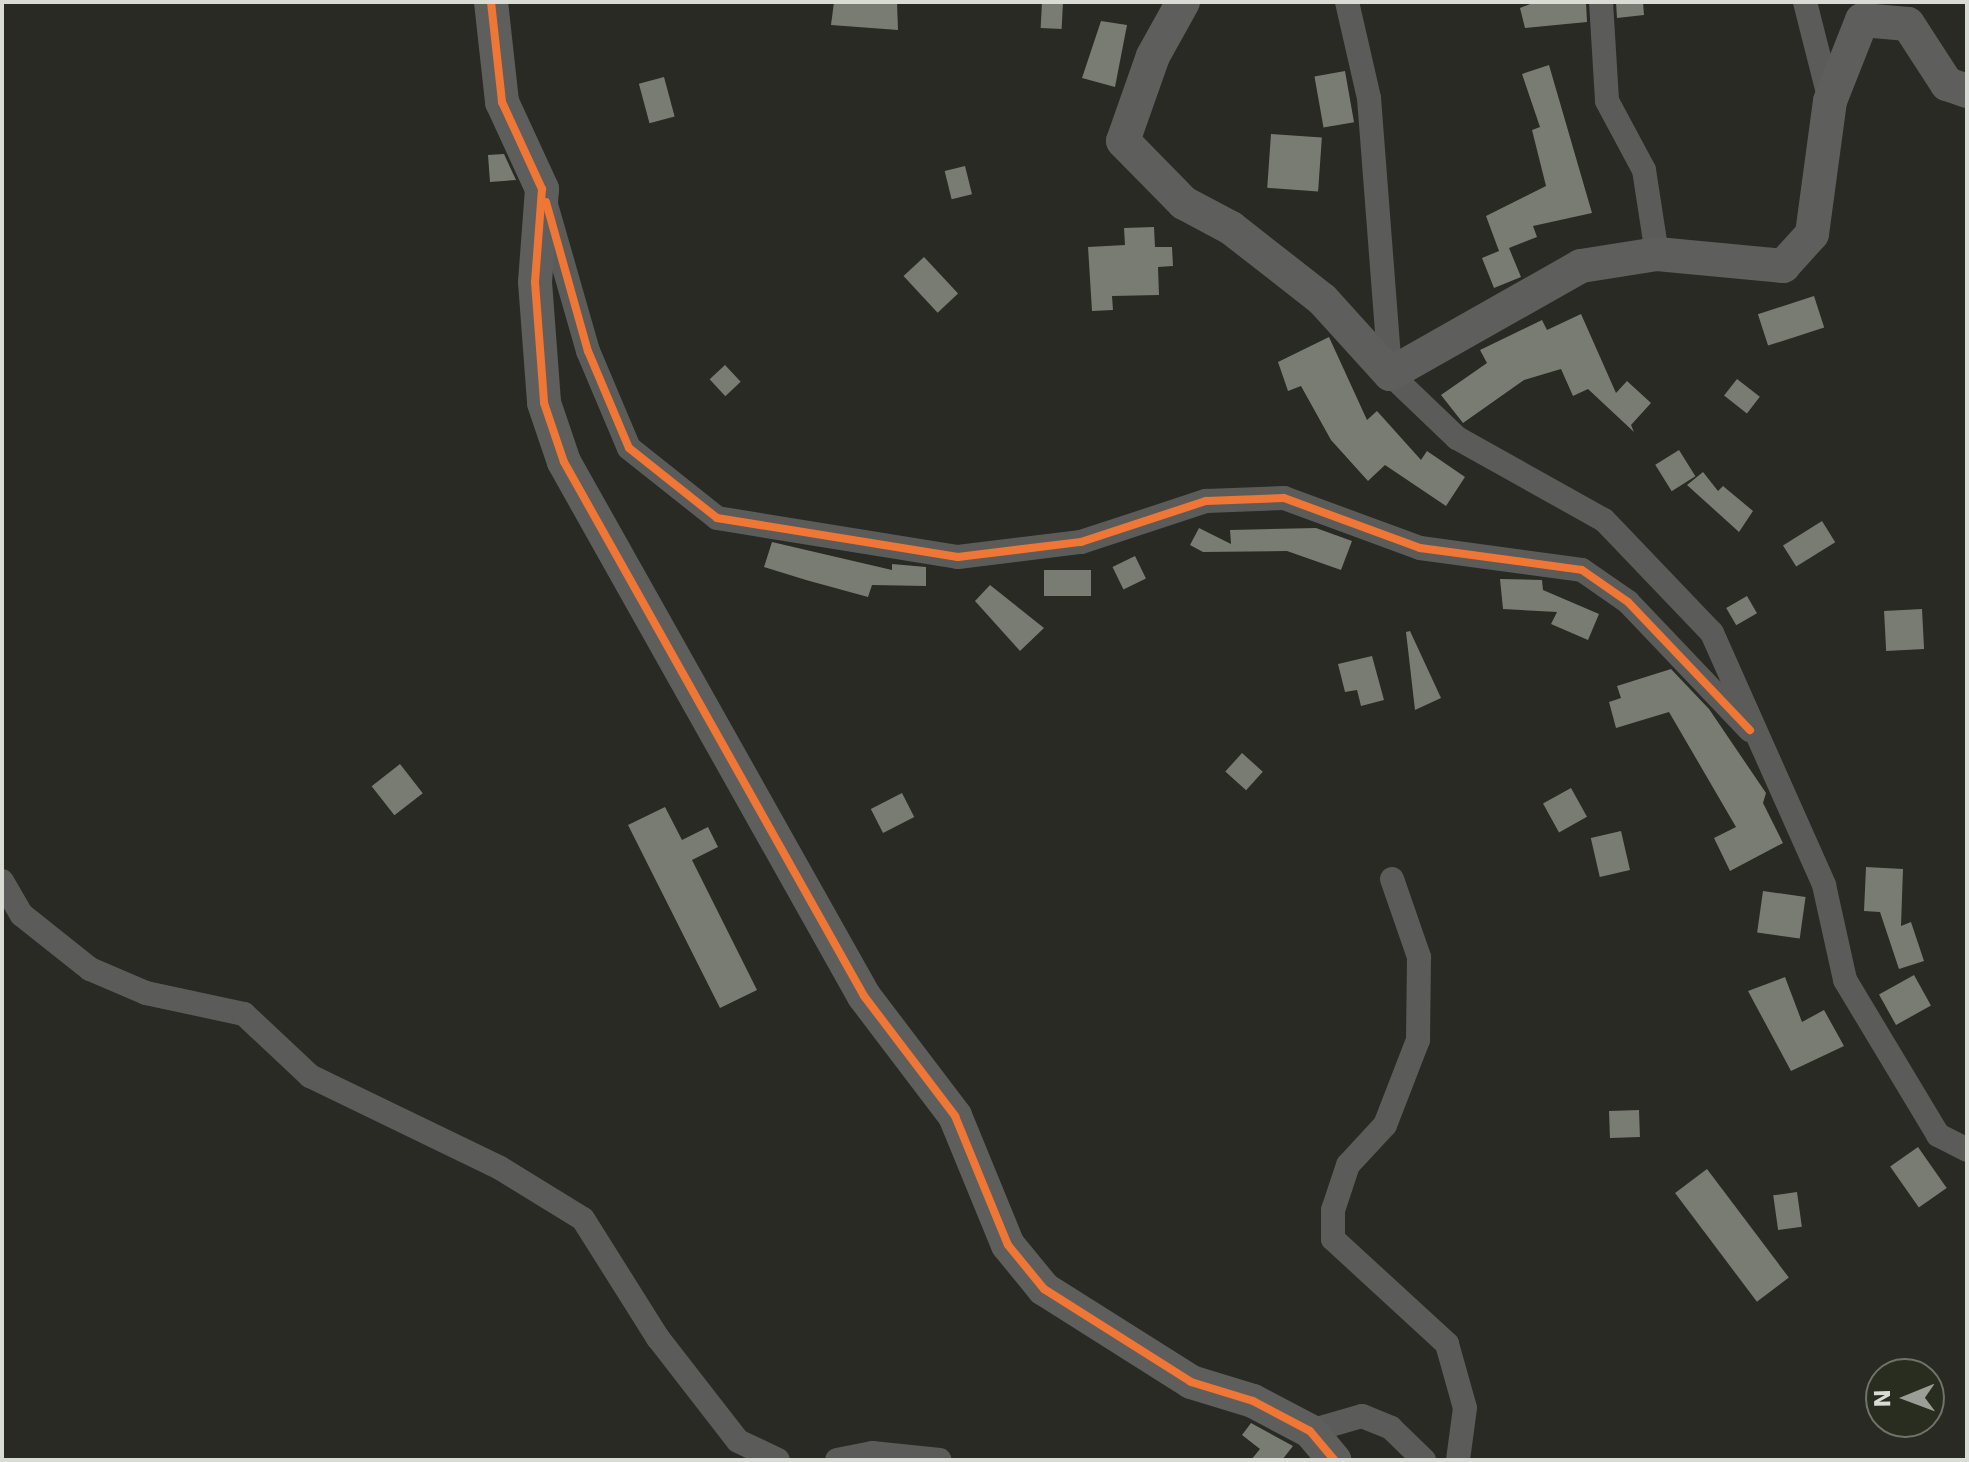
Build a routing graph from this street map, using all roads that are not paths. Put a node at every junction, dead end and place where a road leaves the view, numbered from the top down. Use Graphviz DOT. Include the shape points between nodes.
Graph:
graph roads {
  1 [pos="491,2"];
  2 [pos="1183,2"];
  3 [pos="1347,2"];
  4 [pos="1601,2"];
  5 [pos="1805,2"];
  6 [pos="1967,91"];
  7 [pos="1830,101"];
  8 [pos="542,189"];
  9 [pos="1657,254"];
  10 [pos="1390,374"];
  11 [pos="1750,730"];
  12 [pos="1392,879"];
  13 [pos="2,881"];
  14 [pos="1967,1150"];
  15 [pos="1310,1431"];
  16 [pos="778,1460"];
  17 [pos="837,1460"];
  18 [pos="940,1460"];
  19 [pos="1334,1460"];
  20 [pos="1424,1460"];
  21 [pos="1458,1460"];
  1 -- 8 [label="street" via="502,102"];
  2 -- 10 [label="street" via="1153,56 1123,141 1184,203 1231,228 1322,299"];
  3 -- 10 [label="street" via="1369,98"];
  4 -- 9 [label="street" via="1607,101 1644,170"];
  5 -- 7 [label="street"];
  6 -- 7 [label="street" via="1947,84 1908,24 1862,20"];
  7 -- 9 [label="street" via="1812,234 1783,266"];
  8 -- 11 [label="street" via="588,351 629,448 717,518 958,557 1081,542 1206,501 1284,498 1420,548 1582,570 1628,602"];
  8 -- 15 [label="street" via="535,282 544,403 564,462 864,996 955,1116 1008,1245 1044,1289 1126,1343 1191,1382 1253,1401"];
  9 -- 10 [label="street" via="1581,266"];
  10 -- 11 [label="street" via="1457,438 1604,520 1712,633"];
  11 -- 14 [label="street" via="1793,807 1824,885 1845,980 1938,1135"];
  12 -- 21 [label="street" via="1419,957 1418,1040 1385,1125 1348,1165 1333,1210 1333,1239 1447,1344 1465,1408"];
  13 -- 16 [label="street" via="22,915 90,969 146,993 244,1014 310,1076 500,1168 583,1219 658,1338 738,1441"];
  15 -- 19 [label="street"];
  15 -- 20 [label="street" via="1362,1416 1391,1428"];
  17 -- 18 [label="street" via="872,1453"];
}
